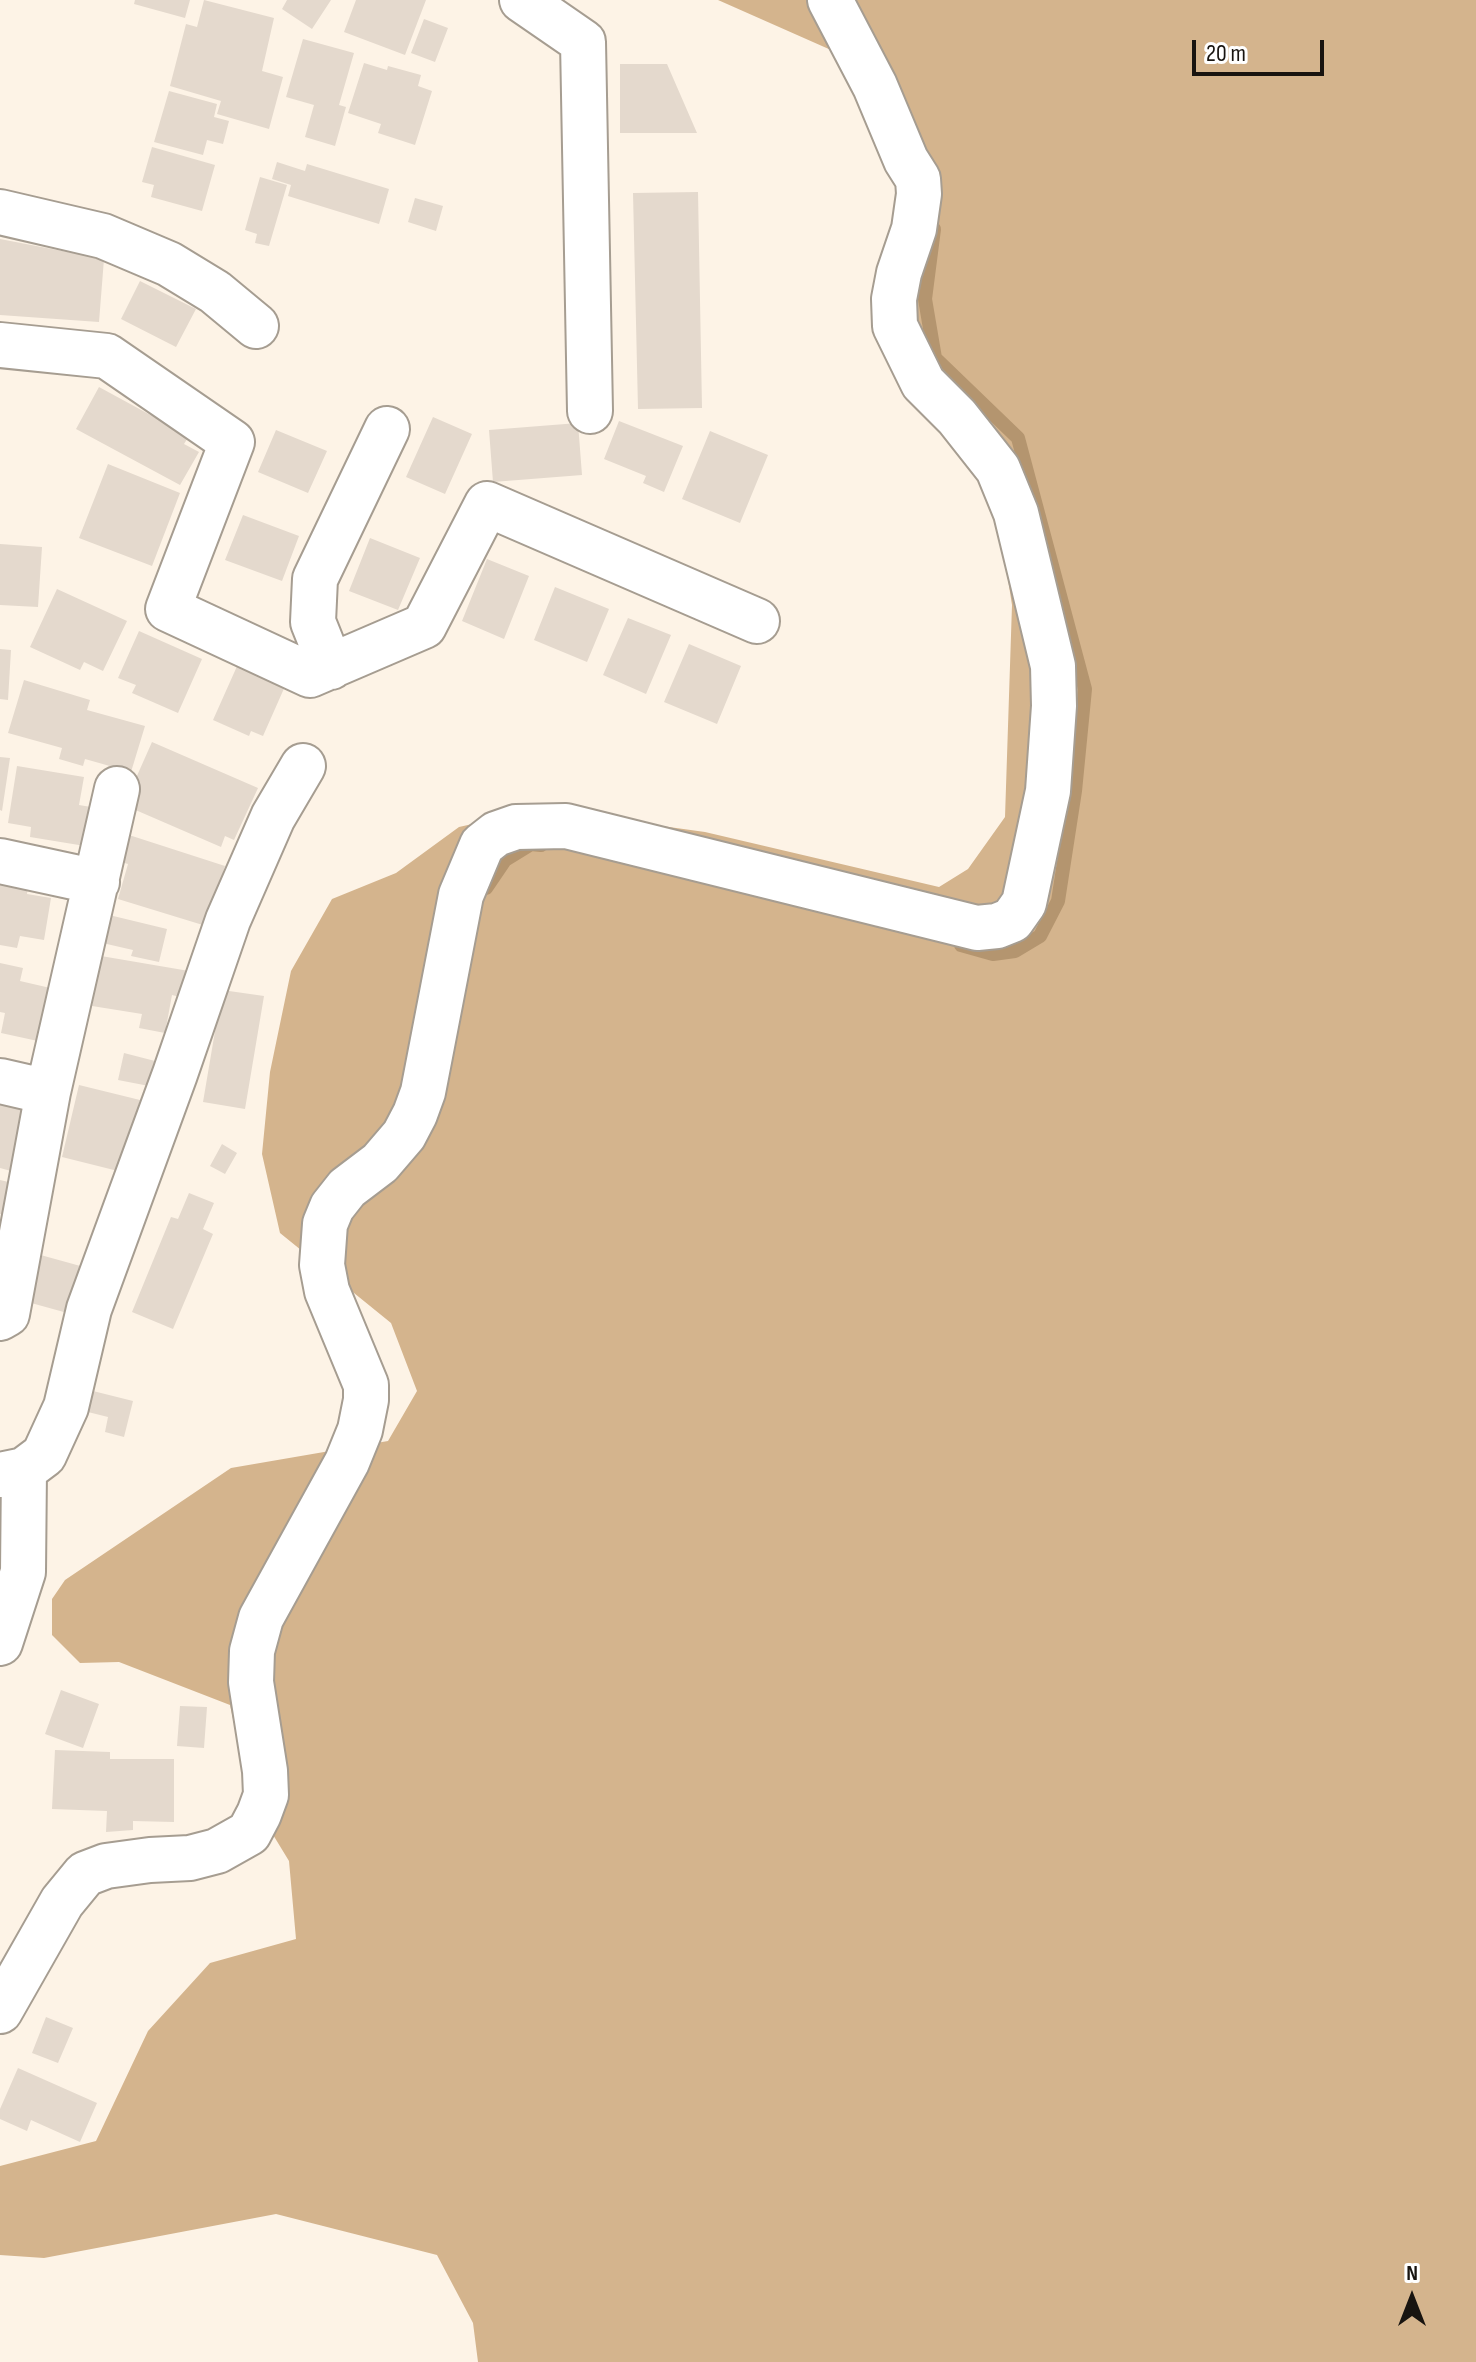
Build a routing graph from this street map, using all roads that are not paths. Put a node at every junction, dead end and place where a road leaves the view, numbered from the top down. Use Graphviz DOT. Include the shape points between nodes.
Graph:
graph roads {
  1 [pos="522,0"];
  2 [pos="830,0"];
  3 [pos="0,212"];
  4 [pos="256,326"];
  5 [pos="0,345"];
  6 [pos="590,411"];
  7 [pos="387,429"];
  8 [pos="757,621"];
  9 [pos="331,667"];
  10 [pos="303,766"];
  11 [pos="117,789"];
  12 [pos="0,861"];
  13 [pos="97,882"];
  14 [pos="0,1081"];
  15 [pos="48,1092"];
  16 [pos="0,1318"];
  17 [pos="12,1473"];
  18 [pos="0,1643"];
  19 [pos="0,2011"];
  1 -- 6 [label="street" via="583,42"];
  2 -- 19 [label="street" via="918,179 914,229 894,299 895,326 923,383 998,469 1016,513 1050,651 1054,706 1048,791 1024,903 1012,920 977,928 566,826 516,827 482,845 461,895 415,1114 380,1163 347,1188 325,1224 322,1265 327,1291 366,1385 366,1400 347,1462 261,1618 252,1651 251,1682 265,1771 266,1795 259,1814 249,1833 217,1851 106,1866 85,1874 62,1902"];
  3 -- 4 [label="street" via="103,236 169,264"];
  5 -- 9 [label="street" via="107,356 232,442 168,609 310,675"];
  7 -- 9 [label="street" via="315,579 313,622"];
  8 -- 9 [label="street" via="487,504 424,626"];
  10 -- 17 [label="street" via="273,817 228,920 89,1309 66,1407 44,1455"];
  11 -- 13 [label="street"];
  12 -- 13 [label="street"];
  13 -- 15 [label="street"];
  14 -- 15 [label="street"];
  15 -- 16 [label="street" via="7,1314"];
  17 -- 18 [label="street" via="23,1572"];
}
